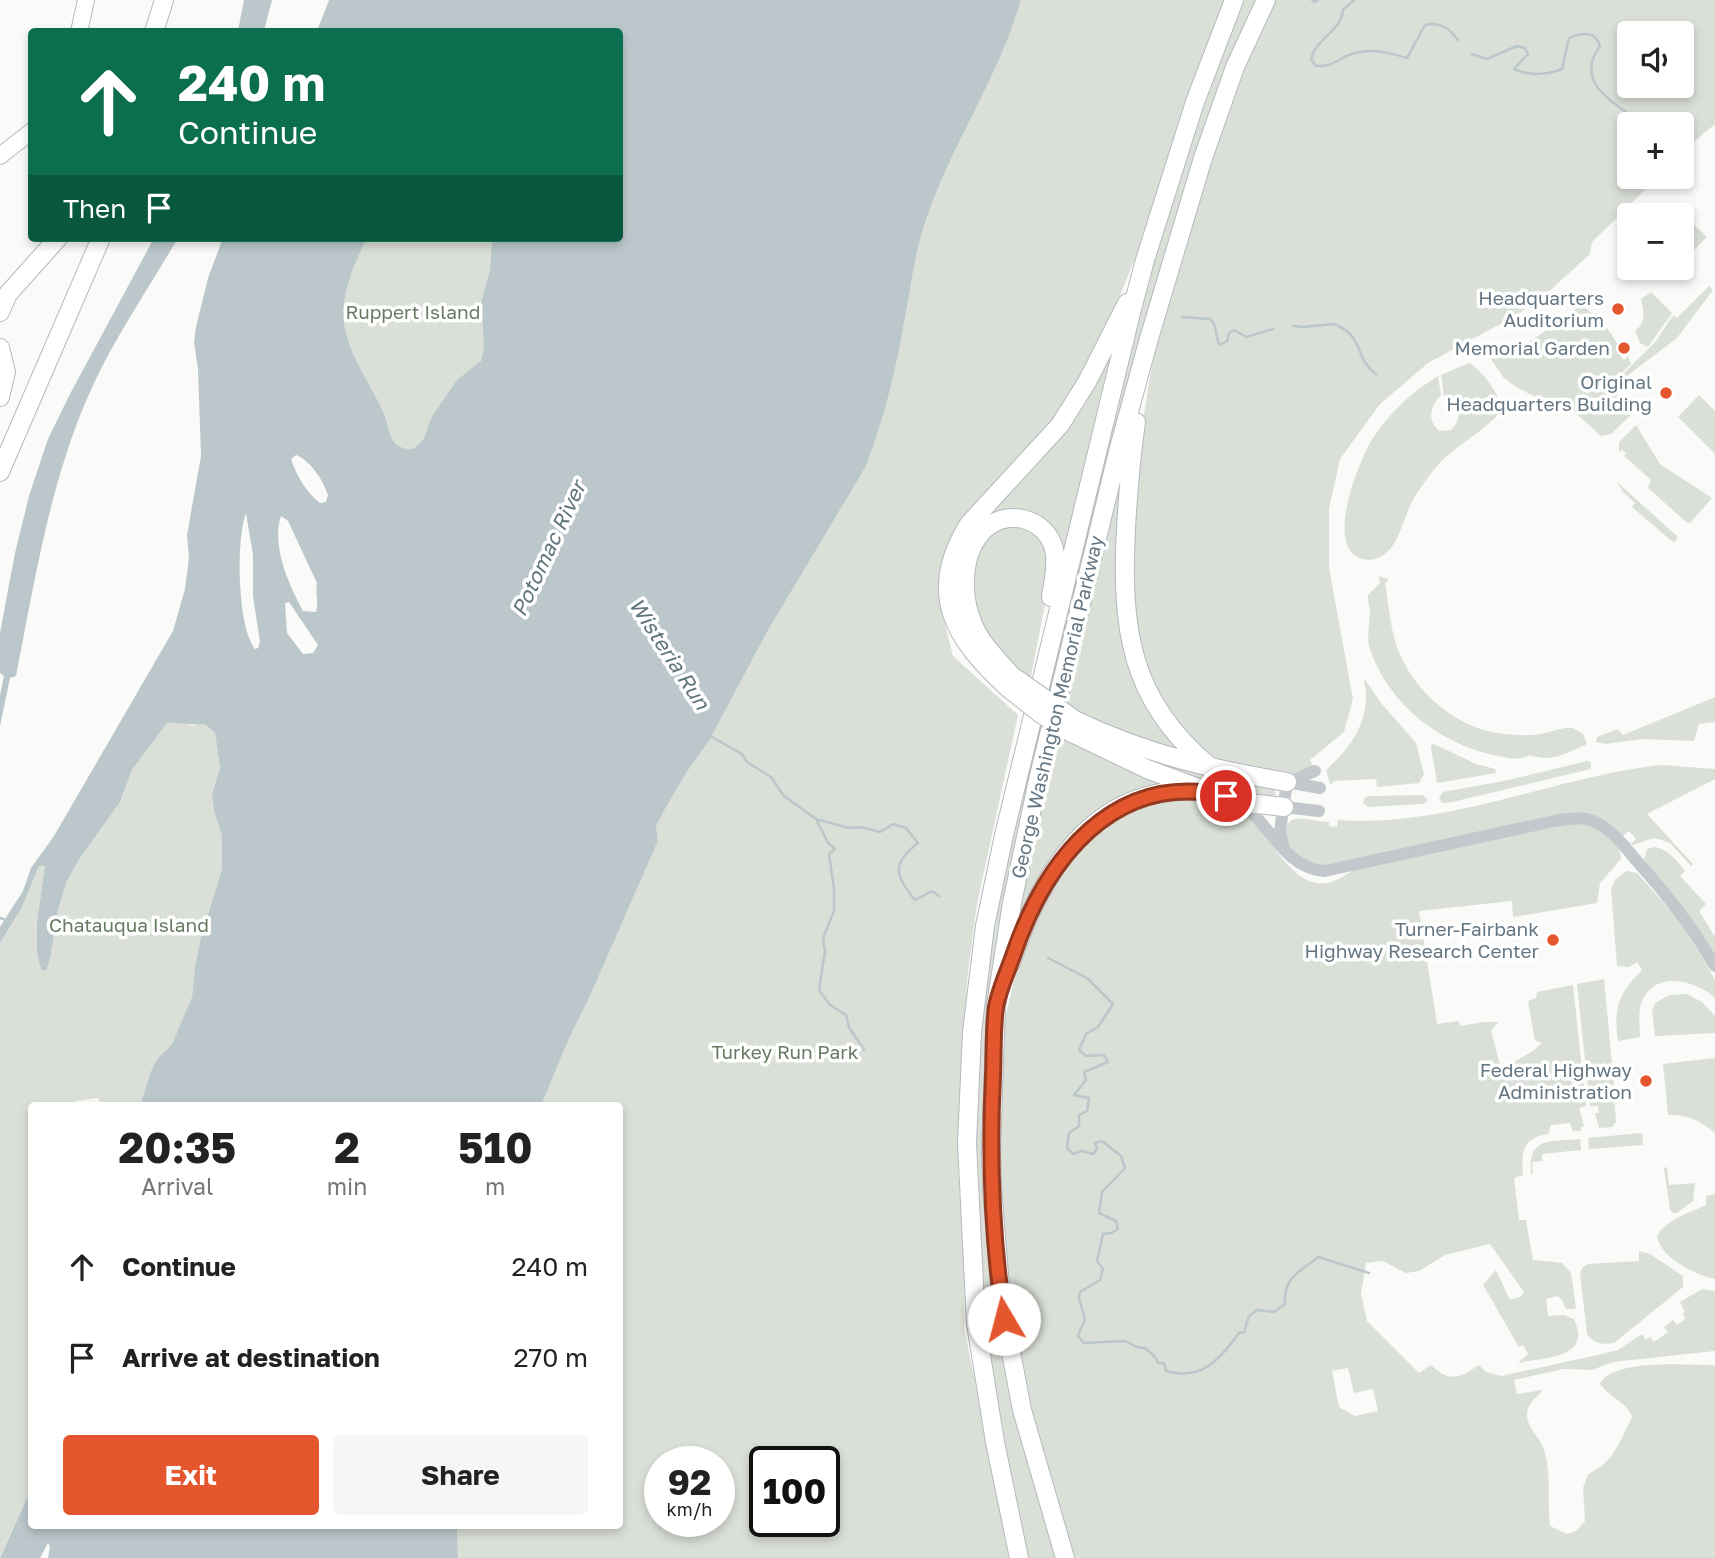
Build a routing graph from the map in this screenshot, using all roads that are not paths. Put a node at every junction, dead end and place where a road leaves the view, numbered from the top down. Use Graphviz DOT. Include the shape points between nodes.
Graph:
graph roads {
  1 [pos="86,0"];
  2 [pos="164,0"];
  3 [pos="172,0"];
  4 [pos="1234,0"];
  5 [pos="1266,0"];
  6 [pos="80,28"];
  7 [pos="155,28"];
  8 [pos="165,28"];
  9 [pos="28,134"];
  10 [pos="0,156"];
  11 [pos="54,242"];
  12 [pos="99,242"];
  13 [pos="1138,285"];
  14 [pos="4,299"];
  15 [pos="0,312"];
  16 [pos="1148,342"];
  17 [pos="0,348"];
  18 [pos="1,385"];
  19 [pos="0,472"];
  20 [pos="1041,679"];
  21 [pos="1010,682"];
  22 [pos="1074,726"];
  23 [pos="1209,766"];
  24 [pos="1315,771"];
  25 [pos="1287,782"];
  26 [pos="1320,788"];
  27 [pos="1209,792"];
  28 [pos="1240,802"];
  29 [pos="1284,807"];
  30 [pos="1319,811"];
  31 [pos="1284,850"];
  32 [pos="1715,966"];
  33 [pos="996,1006"];
  34 [pos="1019,1558"];
  35 [pos="1065,1558"];
  1 -- 6 [label="main road"];
  2 -- 7 [label="highway"];
  3 -- 8 [label="highway"];
  4 -- 13 [label="highway, George Washington Memorial Parkway" via="1195,102"];
  5 -- 16 [label="highway, George Washington Memorial Parkway" via="1222,100"];
  9 -- 10 [label="main road"];
  11 -- 14 [label="highway"];
  12 -- 19 [label="highway"];
  13 -- 20 [label="highway, George Washington Memorial Parkway"];
  13 -- 21 [label="highway" via="1075,404 979,510 960,537 950,565 949,597 957,627 975,655"];
  14 -- 15 [label="highway"];
  16 -- 23 [label="highway" via="1128,490 1126,622 1136,662 1160,712 1185,745"];
  16 -- 33 [label="highway, George Washington Memorial Parkway" via="1038,780"];
  17 -- 18 [label="highway" via="6,372"];
  20 -- 21 [label="highway" via="1056,553 1043,530 1017,517 997,521 981,532 969,556 965,585 976,631"];
  20 -- 34 [label="highway, George Washington Memorial Parkway" via="985,926 972,1032 967,1143 978,1344"];
  21 -- 22 [label="highway, bridge"];
  22 -- 23 [label="highway" via="1146,751"];
  22 -- 27 [label="highway" via="1147,769"];
  23 -- 25 [label="highway"];
  24 -- 25 [label="street"];
  25 -- 26 [label="street"];
  25 -- 29 [label="street"];
  27 -- 28 [label="highway"];
  27 -- 33 [label="highway" via="1145,797 1116,811 1080,839 1048,877 1030,911"];
  28 -- 29 [label="highway"];
  28 -- 31 [label="street"];
  29 -- 30 [label="street"];
  29 -- 31 [label="street" via="1280,831"];
  31 -- 32 [label="street" via="1305,867 1333,871 1554,821 1587,819 1614,835 1674,903"];
  33 -- 35 [label="highway, George Washington Memorial Parkway" via="991,1149 1001,1299 1023,1410"];
}
